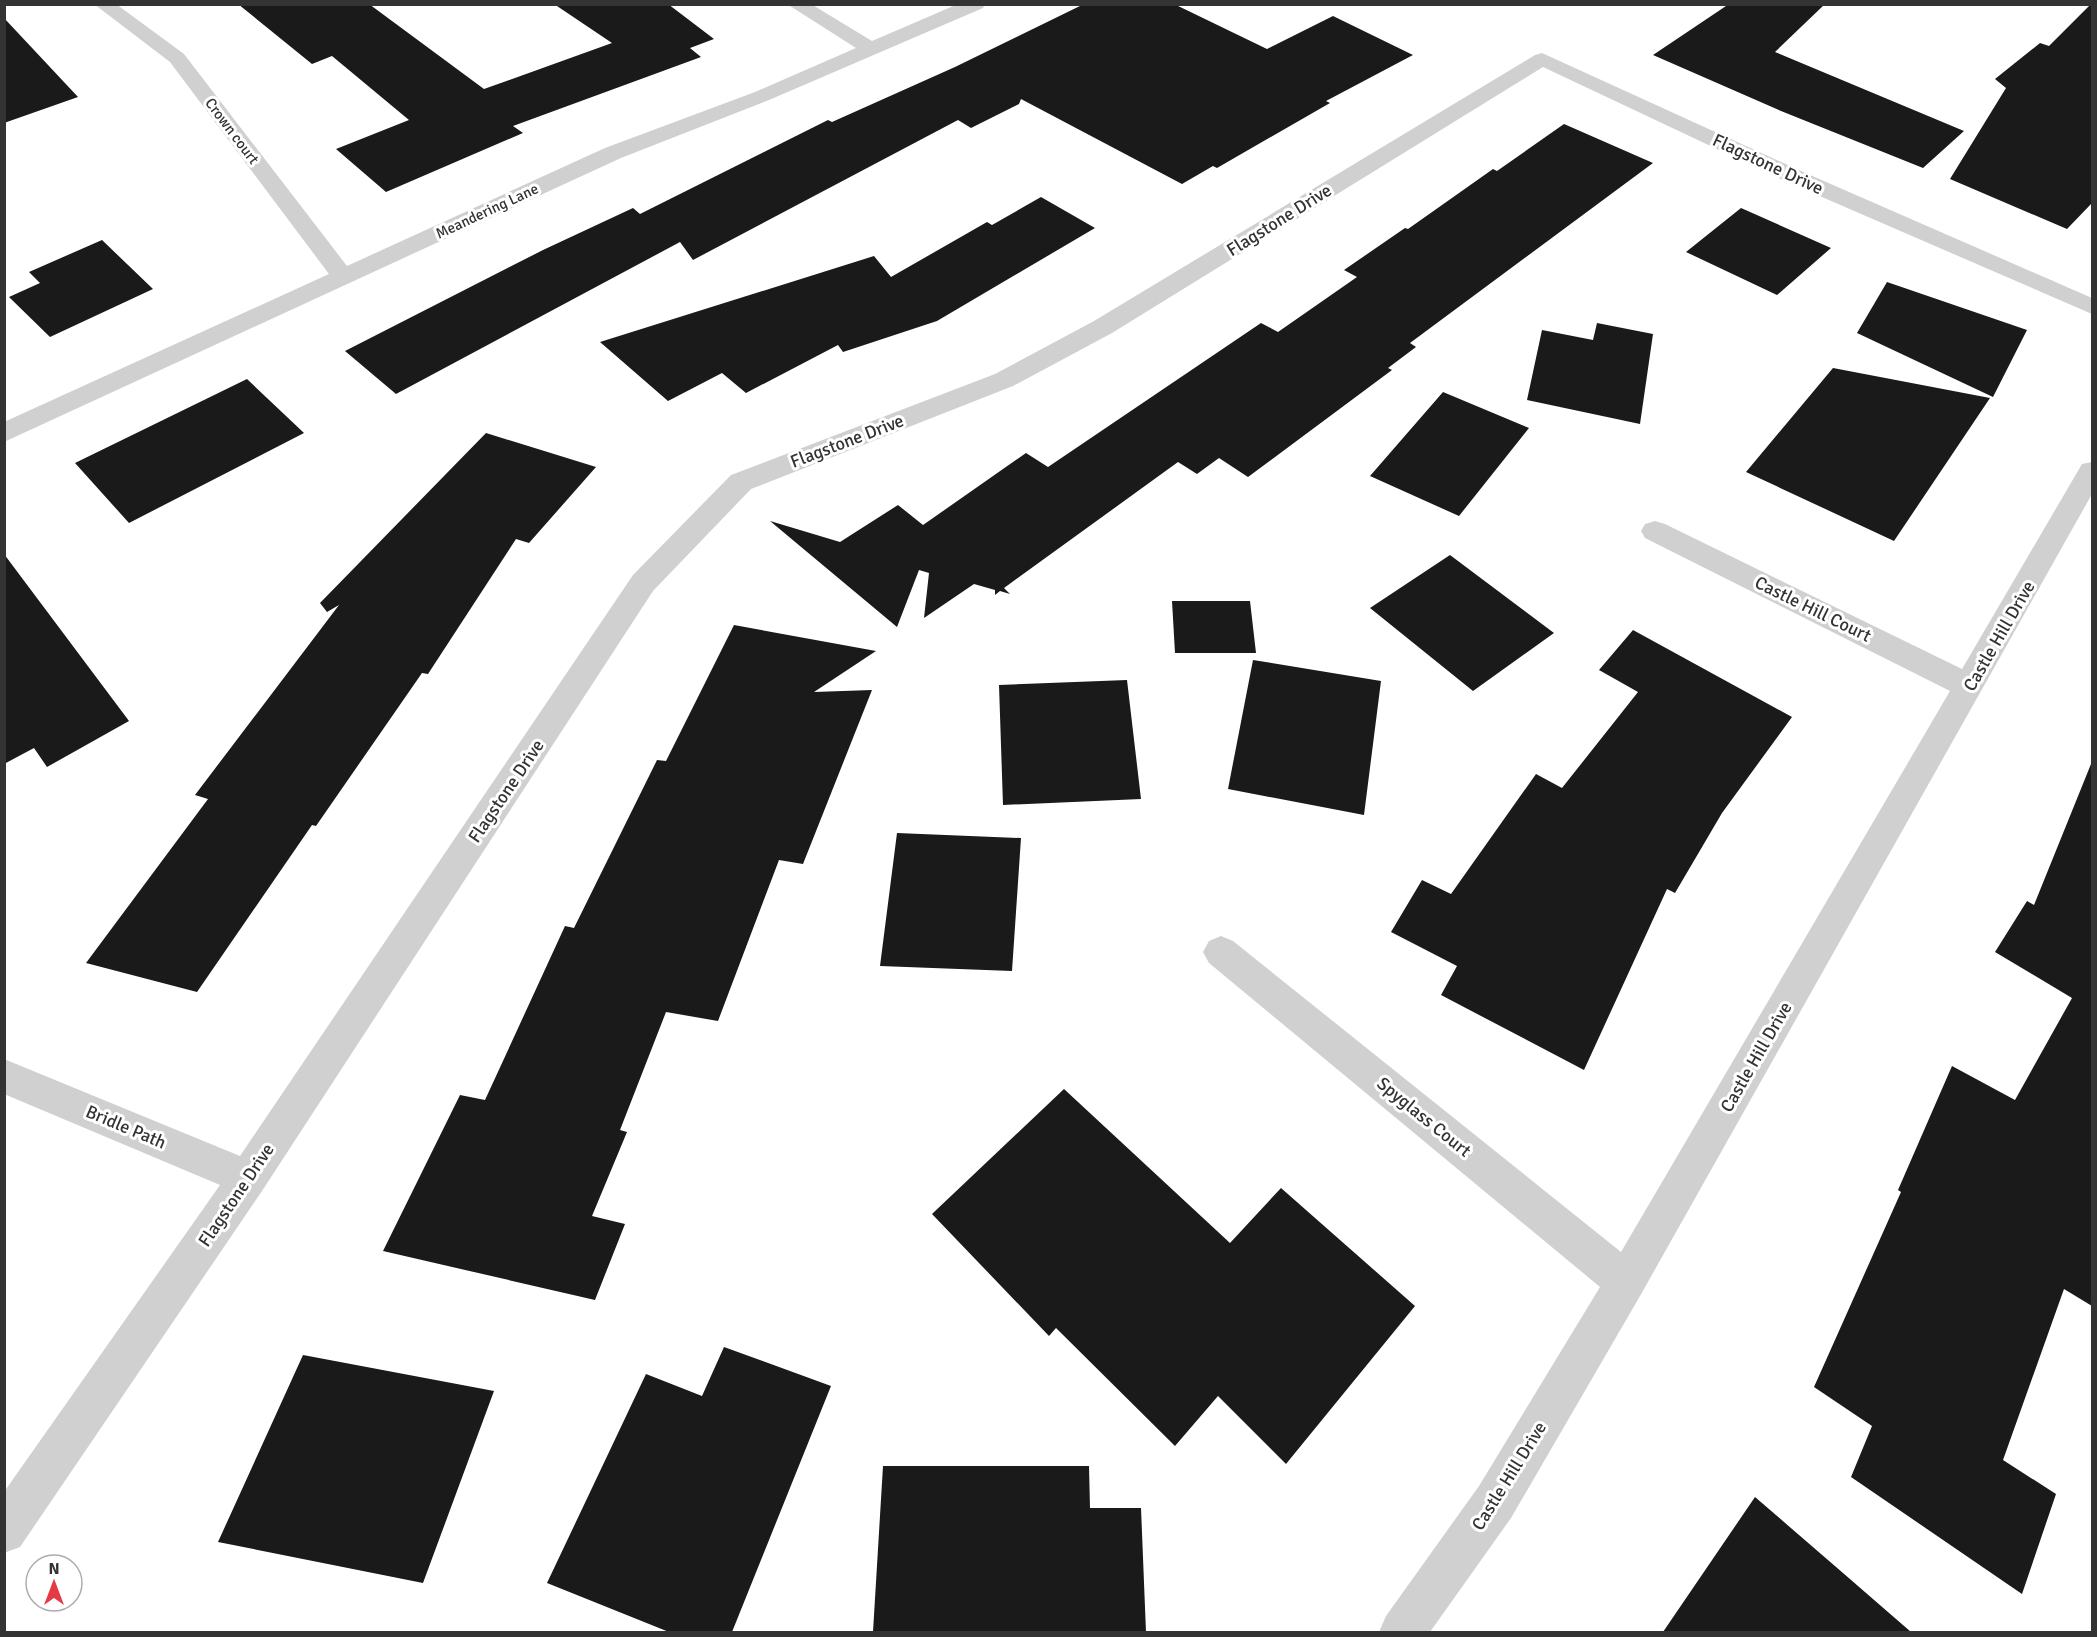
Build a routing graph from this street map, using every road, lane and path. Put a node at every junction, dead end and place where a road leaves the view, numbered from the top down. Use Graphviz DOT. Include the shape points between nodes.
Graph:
graph roads {
  1 [pos="103,4"];
  2 [pos="796,4"];
  3 [pos="975,4"];
  4 [pos="872,49"];
  5 [pos="343,277"];
  6 [pos="2092,307"];
  7 [pos="4,433"];
  8 [pos="2092,471"];
  9 [pos="1655,531"];
  10 [pos="1970,687"];
  11 [pos="1221,952"];
  12 [pos="4,1076"];
  13 [pos="248,1178"];
  14 [pos="1626,1282"];
  15 [pos="4,1531"];
  16 [pos="1402,1632"];
  1 -- 5 [label="street, Crown court" via="177,58"];
  2 -- 4 [label="street"];
  3 -- 4 [label="street, Meandering Lane"];
  4 -- 5 [label="street, Meandering Lane" via="613,153"];
  5 -- 7 [label="street, Meandering Lane"];
  6 -- 13 [label="street, Flagstone Drive" via="1793,176 1542,59 1122,315 1004,380 741,482 643,583"];
  8 -- 10 [label="street, Castle Hill Drive"];
  9 -- 10 [label="street, Castle Hill Court"];
  10 -- 14 [label="street, Castle Hill Drive"];
  11 -- 14 [label="street, Spyglass Court"];
  12 -- 13 [label="street, Bridle Path"];
  13 -- 15 [label="street, Flagstone Drive"];
  14 -- 16 [label="street, Castle Hill Drive" via="1495,1502"];
}
